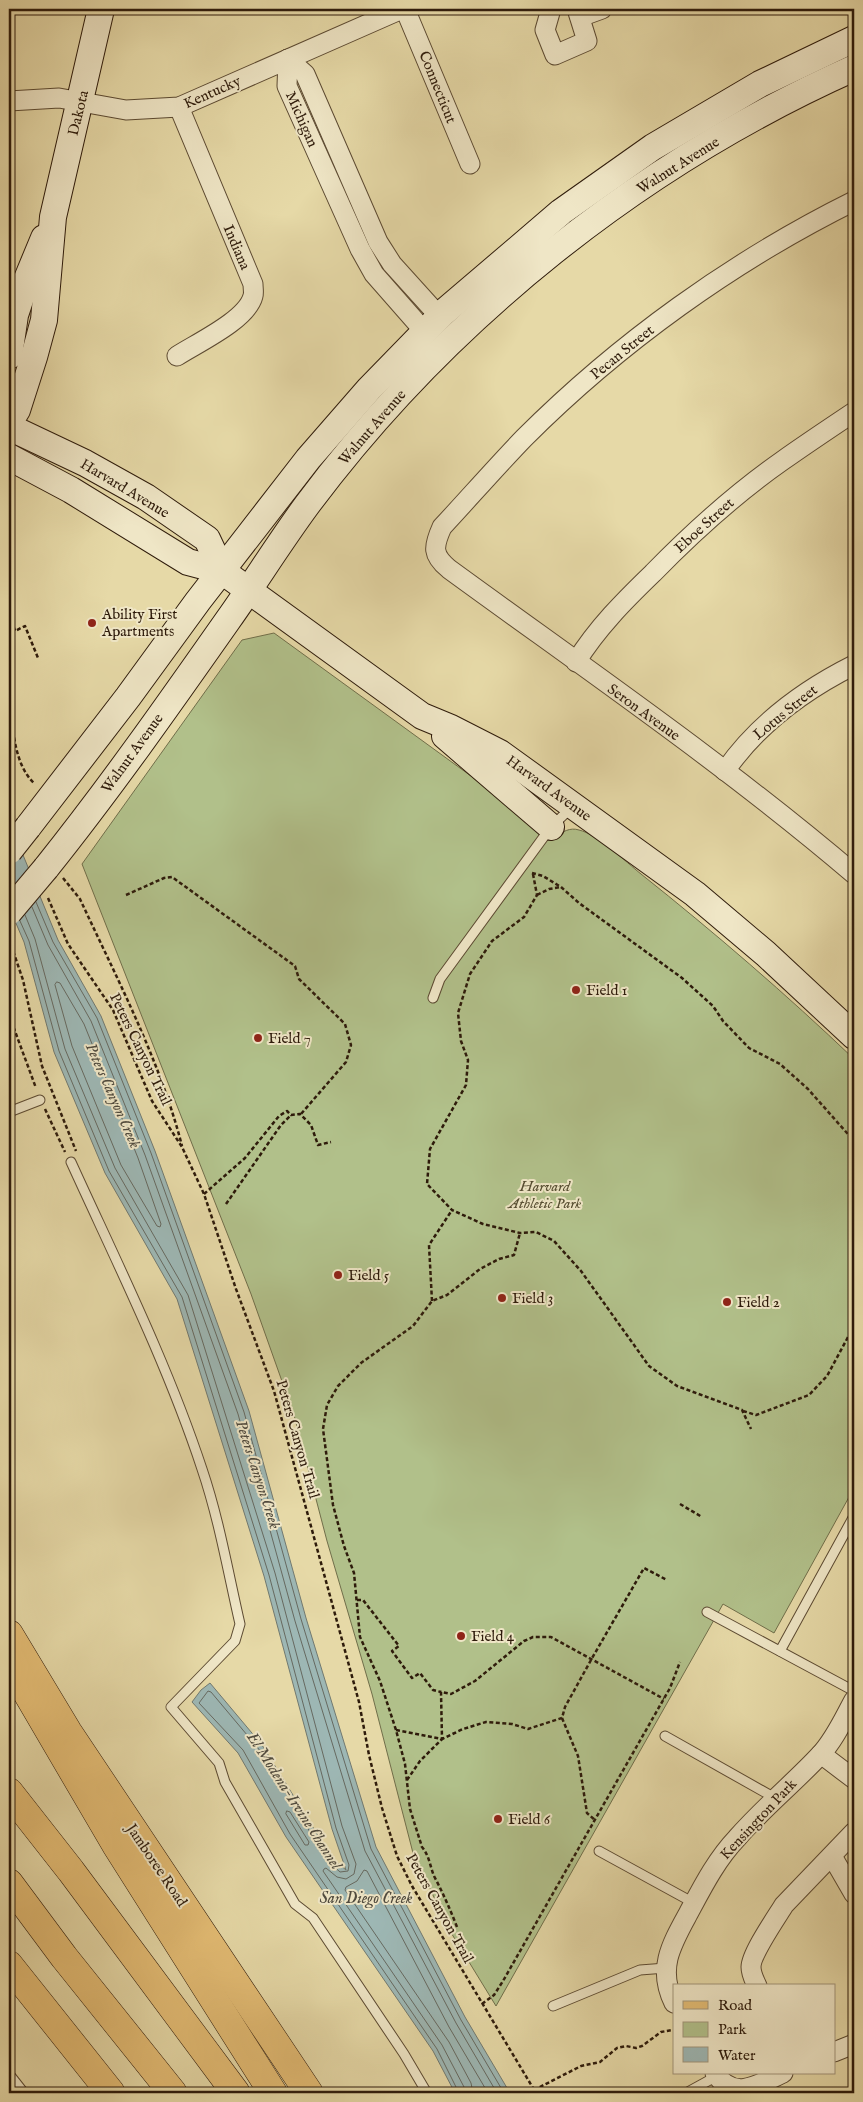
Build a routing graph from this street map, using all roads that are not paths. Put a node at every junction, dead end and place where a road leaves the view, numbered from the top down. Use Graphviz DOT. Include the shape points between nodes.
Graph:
graph roads {
  1 [pos="101,9"];
  2 [pos="404,9"];
  3 [pos="551,9"];
  4 [pos="602,9"];
  5 [pos="579,13"];
  6 [pos="854,39"];
  7 [pos="288,59"];
  8 [pos="854,68"];
  9 [pos="9,101"];
  10 [pos="81,102"];
  11 [pos="179,107"];
  12 [pos="331,132"];
  13 [pos="312,141"];
  14 [pos="470,164"];
  15 [pos="854,201"];
  16 [pos="53,217"];
  17 [pos="17,308"];
  18 [pos="45,311"];
  19 [pos="432,324"];
  20 [pos="9,356"];
  21 [pos="177,356"];
  22 [pos="854,412"];
  23 [pos="9,423"];
  24 [pos="9,427"];
  25 [pos="9,457"];
  26 [pos="435,551"];
  27 [pos="222,571"];
  28 [pos="249,589"];
  29 [pos="576,662"];
  30 [pos="854,665"];
  31 [pos="422,716"];
  32 [pos="725,771"];
  33 [pos="574,806"];
  34 [pos="550,827"];
  35 [pos="9,851"];
  36 [pos="854,874"];
  37 [pos="9,912"];
  38 [pos="433,998"];
  39 [pos="854,1036"];
  40 [pos="40,1100"];
  41 [pos="9,1112"];
  42 [pos="71,1162"];
  43 [pos="854,1516"];
  44 [pos="707,1612"];
  45 [pos="9,1634"];
  46 [pos="780,1651"];
  47 [pos="9,1654"];
  48 [pos="854,1692"];
  49 [pos="854,1700"];
  50 [pos="665,1736"];
  51 [pos="821,1754"];
  52 [pos="854,1779"];
  53 [pos="9,1792"];
  54 [pos="775,1798"];
  55 [pos="854,1832"];
  56 [pos="599,1851"];
  57 [pos="832,1856"];
  58 [pos="9,1882"];
  59 [pos="854,1894"];
  60 [pos="694,1903"];
  61 [pos="9,1912"];
  62 [pos="64,1957"];
  63 [pos="9,1965"];
  64 [pos="666,1968"];
  65 [pos="755,1984"];
  66 [pos="673,2000"];
  67 [pos="553,2006"];
  68 [pos="9,2074"];
  69 [pos="716,2074"];
  70 [pos="781,2074"];
  71 [pos="737,2091"];
  72 [pos="24,2093"];
  73 [pos="111,2093"];
  74 [pos="173,2093"];
  75 [pos="236,2093"];
  76 [pos="273,2093"];
  77 [pos="309,2093"];
  78 [pos="427,2093"];
  79 [pos="686,2093"];
  1 -- 10 [label="main road, Dakota"];
  2 -- 7 [label="street, Kentucky"];
  2 -- 14 [label="street, Connecticut"];
  3 -- 5 [label="street" via="544,30 555,55 587,40"];
  4 -- 5 [label="street"];
  6 -- 19 [label="main road, Walnut Avenue" via="760,84 653,147 561,212 489,271"];
  7 -- 11 [label="street, Kentucky"];
  7 -- 12 [label="street, Michigan" via="305,74"];
  7 -- 13 [label="street, Michigan" via="287,86"];
  8 -- 28 [label="main road, Walnut Avenue" via="758,116 668,169 601,216 508,290 430,363 363,436 307,506"];
  9 -- 10 [label="street, Kentucky" via="59,98"];
  10 -- 11 [label="street, Kentucky" via="126,110"];
  10 -- 16 [label="main road, Dakota"];
  11 -- 21 [label="street, Indiana" via="253,284 254,295 248,307 234,320"];
  12 -- 13 [label="street"];
  12 -- 19 [label="street, Michigan" via="378,242"];
  13 -- 19 [label="street, Michigan" via="374,274"];
  15 -- 26 [label="street, Pecan Street" via="763,252 632,342 524,438 442,527"];
  16 -- 17 [label="main road, Dakota"];
  16 -- 18 [label="main road, Dakota"];
  17 -- 18 [label="main road"];
  17 -- 20 [label="main road, Dakota"];
  18 -- 23 [label="main road, Dakota" via="18,410"];
  19 -- 27 [label="main road, Walnut Avenue" via="338,424"];
  22 -- 29 [label="street, Eboe Street" via="781,461 681,544 620,605"];
  24 -- 27 [label="main road, Harvard Avenue" via="85,463 146,497 207,539"];
  25 -- 27 [label="main road, Harvard Avenue" via="71,490 188,562"];
  26 -- 29 [label="street, Seron Avenue" via="449,570"];
  27 -- 28 [label="main road, Harvard Avenue"];
  27 -- 35 [label="main road, Walnut Avenue, bridge" via="22,823"];
  28 -- 31 [label="main road, Harvard Avenue"];
  28 -- 37 [label="main road, Walnut Avenue, bridge" via="104,792 55,874"];
  29 -- 32 [label="street, Seron Avenue"];
  30 -- 32 [label="street, Lotus Street" via="822,683 766,724"];
  31 -- 33 [label="main road, Harvard Avenue" via="500,753"];
  31 -- 34 [label="main road"];
  32 -- 36 [label="street, Seron Avenue"];
  33 -- 34 [label="lane"];
  33 -- 39 [label="main road, Harvard Avenue" via="696,894"];
  34 -- 38 [label="lane" via="440,979"];
  40 -- 41 [label="lane"];
  42 -- 78 [label="lane" via="154,1339 184,1417 205,1479 240,1624 235,1642 171,1707 219,1763 225,1782 295,1904 312,1918"];
  43 -- 46 [label="lane"];
  44 -- 46 [label="lane"];
  45 -- 77 [label="main road, Jamboree Road" via="68,1732"];
  46 -- 48 [label="lane"];
  47 -- 76 [label="main road" via="27,1693 116,1846"];
  49 -- 51 [label="street, Kensington Park"];
  50 -- 54 [label="lane"];
  51 -- 52 [label="street"];
  51 -- 54 [label="street, Kensington Park"];
  53 -- 75 [label="main road"];
  54 -- 60 [label="street, Kensington Park" via="717,1862"];
  55 -- 57 [label="street"];
  56 -- 60 [label="lane"];
  57 -- 59 [label="street"];
  57 -- 65 [label="street" via="784,1905 775,1919 751,1965"];
  58 -- 62 [label="main road"];
  60 -- 64 [label="street, Kensington Park" via="671,1946"];
  61 -- 62 [label="main road"];
  62 -- 74 [label="main road"];
  63 -- 73 [label="main road"];
  64 -- 66 [label="street, Kensington Park"];
  64 -- 67 [label="lane" via="640,1970"];
  68 -- 72 [label="lane"];
  69 -- 71 [label="street" via="728,2087"];
  69 -- 79 [label="lane"];
  70 -- 71 [label="street"];
}
